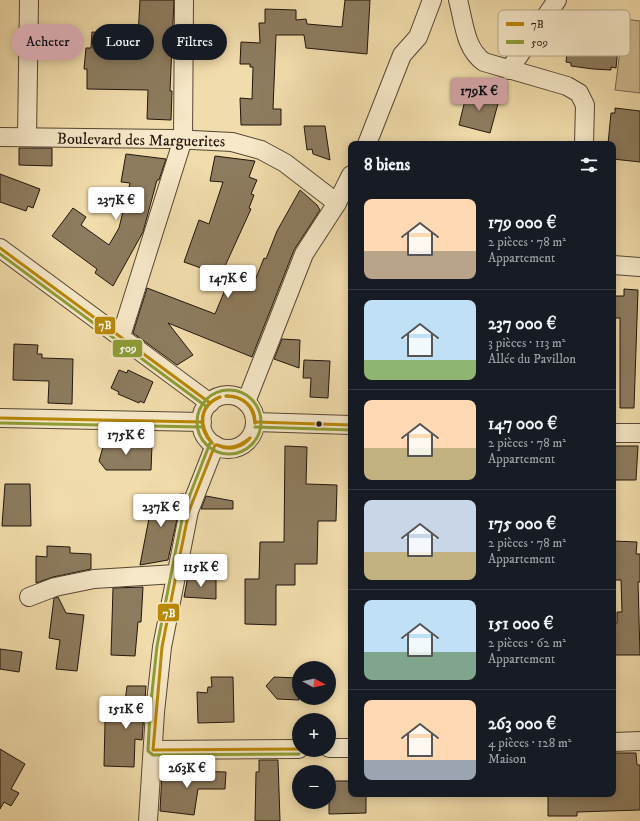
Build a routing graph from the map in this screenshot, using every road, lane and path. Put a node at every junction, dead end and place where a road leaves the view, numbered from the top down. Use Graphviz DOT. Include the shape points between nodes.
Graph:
graph roads {
  1 [pos="29,0"];
  2 [pos="184,0"];
  3 [pos="432,0"];
  4 [pos="458,0"];
  5 [pos="557,0"];
  6 [pos="550,10"];
  7 [pos="519,56"];
  8 [pos="510,70"];
  9 [pos="0,136"];
  10 [pos="27,137"];
  11 [pos="183,139"];
  12 [pos="368,141"];
  13 [pos="584,141"];
  14 [pos="348,181"];
  15 [pos="337,203"];
  16 [pos="0,248"];
  17 [pos="616,265"];
  18 [pos="640,267"];
  19 [pos="121,336"];
  20 [pos="246,402"];
  21 [pos="210,403"];
  22 [pos="0,418"];
  23 [pos="202,422"];
  24 [pos="255,422"];
  25 [pos="348,425"];
  26 [pos="616,433"];
  27 [pos="640,433"];
  28 [pos="215,445"];
  29 [pos="176,574"];
  30 [pos="29,597"];
  31 [pos="640,741"];
  32 [pos="616,742"];
  33 [pos="292,748"];
  34 [pos="336,748"];
  35 [pos="348,748"];
  36 [pos="153,750"];
  37 [pos="148,821"];
  1 -- 10 [label="street"];
  2 -- 11 [label="street"];
  3 -- 12 [label="street" via="418,37 402,55"];
  4 -- 8 [label="street" via="472,50 484,62"];
  5 -- 6 [label="street"];
  7 -- 8 [label="street"];
  8 -- 13 [label="street" via="567,86 579,93 585,105"];
  9 -- 10 [label="street, Boulevard des Marguerites"];
  10 -- 11 [label="street, Boulevard des Marguerites"];
  11 -- 15 [label="street, Boulevard des Marguerites" via="232,142 261,150 285,163"];
  11 -- 19 [label="street"];
  14 -- 15 [label="street"];
  15 -- 20 [label="street" via="304,254"];
  16 -- 19 [label="street"];
  17 -- 18 [label="street"];
  19 -- 21 [label="street"];
  20 -- 21 [label="street" via="228,396"];
  20 -- 24 [label="street" via="254,414"];
  21 -- 23 [label="street" via="202,415"];
  22 -- 23 [label="street"];
  23 -- 28 [label="street" via="205,436"];
  24 -- 25 [label="street"];
  24 -- 28 [label="street" via="254,431 242,445 224,449"];
  26 -- 27 [label="street"];
  28 -- 29 [label="street" via="189,511"];
  29 -- 30 [label="street" via="94,579 55,587"];
  29 -- 36 [label="street" via="162,647"];
  31 -- 32 [label="street"];
  33 -- 36 [label="street"];
  34 -- 35 [label="street"];
  36 -- 37 [label="street"];
}
